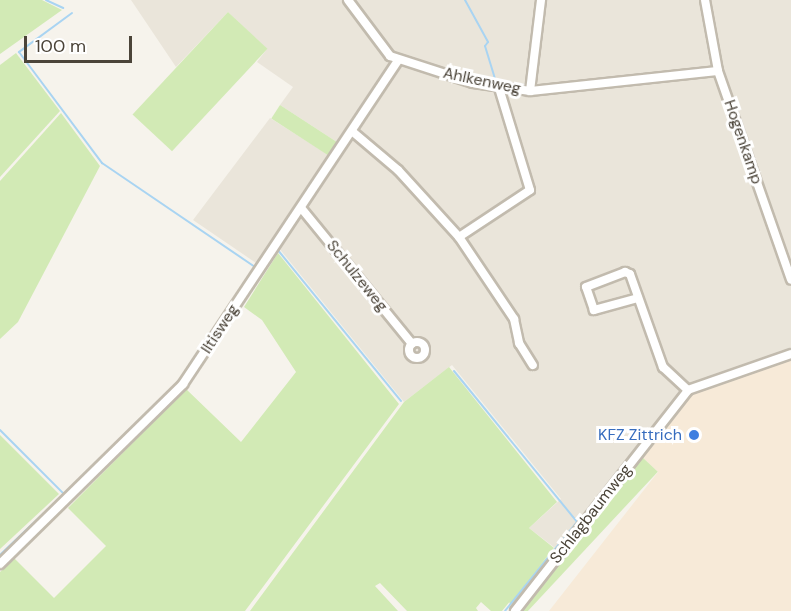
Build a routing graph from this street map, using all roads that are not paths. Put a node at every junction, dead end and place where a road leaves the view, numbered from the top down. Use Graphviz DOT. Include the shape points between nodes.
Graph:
graph roads {
  1 [pos="348,0"];
  2 [pos="541,0"];
  3 [pos="705,0"];
  4 [pos="398,60"];
  5 [pos="718,71"];
  6 [pos="499,88"];
  7 [pos="530,91"];
  8 [pos="353,132"];
  9 [pos="302,209"];
  10 [pos="459,237"];
  11 [pos="791,280"];
  12 [pos="638,298"];
  13 [pos="412,344"];
  14 [pos="791,354"];
  15 [pos="533,365"];
  16 [pos="688,390"];
  17 [pos="0,564"];
  18 [pos="515,611"];
  1 -- 4 [label="street, Ahlkenweg" via="384,50"];
  2 -- 7 [label="street"];
  3 -- 5 [label="street, Hogenkamp"];
  4 -- 6 [label="street, Ahlkenweg"];
  4 -- 8 [label="street, Iltisweg"];
  5 -- 7 [label="street, Ahlkenweg"];
  5 -- 11 [label="street, Hogenkamp"];
  6 -- 7 [label="street, Ahlkenweg"];
  6 -- 10 [label="street" via="530,189"];
  8 -- 9 [label="street, Iltisweg"];
  8 -- 10 [label="street" via="398,170"];
  9 -- 13 [label="street, Schulzeweg"];
  9 -- 17 [label="street, Iltisweg" via="183,384"];
  10 -- 15 [label="street" via="514,319 519,343"];
  12 -- 12 [label="street" via="630,274 625,272 586,287 594,310"];
  12 -- 16 [label="street" via="663,367"];
  14 -- 16 [label="street"];
  16 -- 18 [label="street, Schlagbaumweg"];
}
